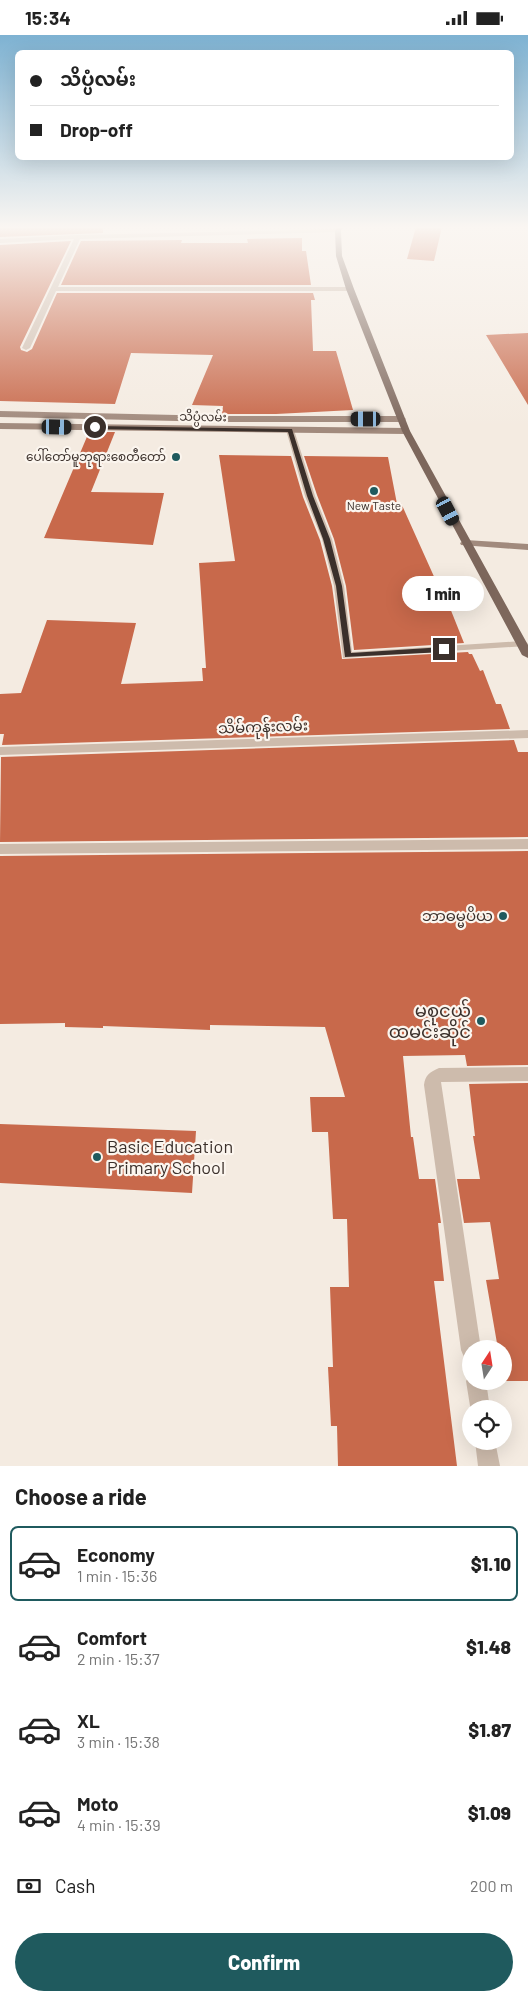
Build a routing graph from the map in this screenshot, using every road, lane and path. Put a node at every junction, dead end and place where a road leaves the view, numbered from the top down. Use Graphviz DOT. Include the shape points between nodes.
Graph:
graph roads {
  1 [pos="52,294"];
  2 [pos="352,294"];
  3 [pos="26,348"];
  4 [pos="0,414"];
  5 [pos="402,419"];
  6 [pos="0,426"];
  7 [pos="290,430"];
  8 [pos="406,431"];
  9 [pos="465,543"];
  10 [pos="528,547"];
  11 [pos="522,644"];
  12 [pos="528,655"];
  13 [pos="528,734"];
  14 [pos="0,751"];
  15 [pos="528,844"];
  16 [pos="0,849"];
  17 [pos="528,1074"];
  18 [pos="470,1340"];
  19 [pos="486,1450"];
  20 [pos="489,1466"];
  1 -- 3 [label="street"];
  2 -- 5 [label="main road"];
  4 -- 5 [label="street, သိပ္ပံလမ်း"];
  5 -- 8 [label="main road"];
  6 -- 7 [label="street, သိပ္ပံလမ်း"];
  7 -- 8 [label="street, သိပ္ပံလမ်း"];
  7 -- 11 [label="street" via="337,577 347,656"];
  8 -- 9 [label="main road"];
  9 -- 10 [label="street"];
  9 -- 11 [label="main road"];
  11 -- 12 [label="main road"];
  13 -- 14 [label="street, သိမ်ကုန်းလမ်း"];
  15 -- 16 [label="street"];
  17 -- 18 [label="street" via="439,1075 433,1079"];
  19 -- 20 [label="street"];
}
